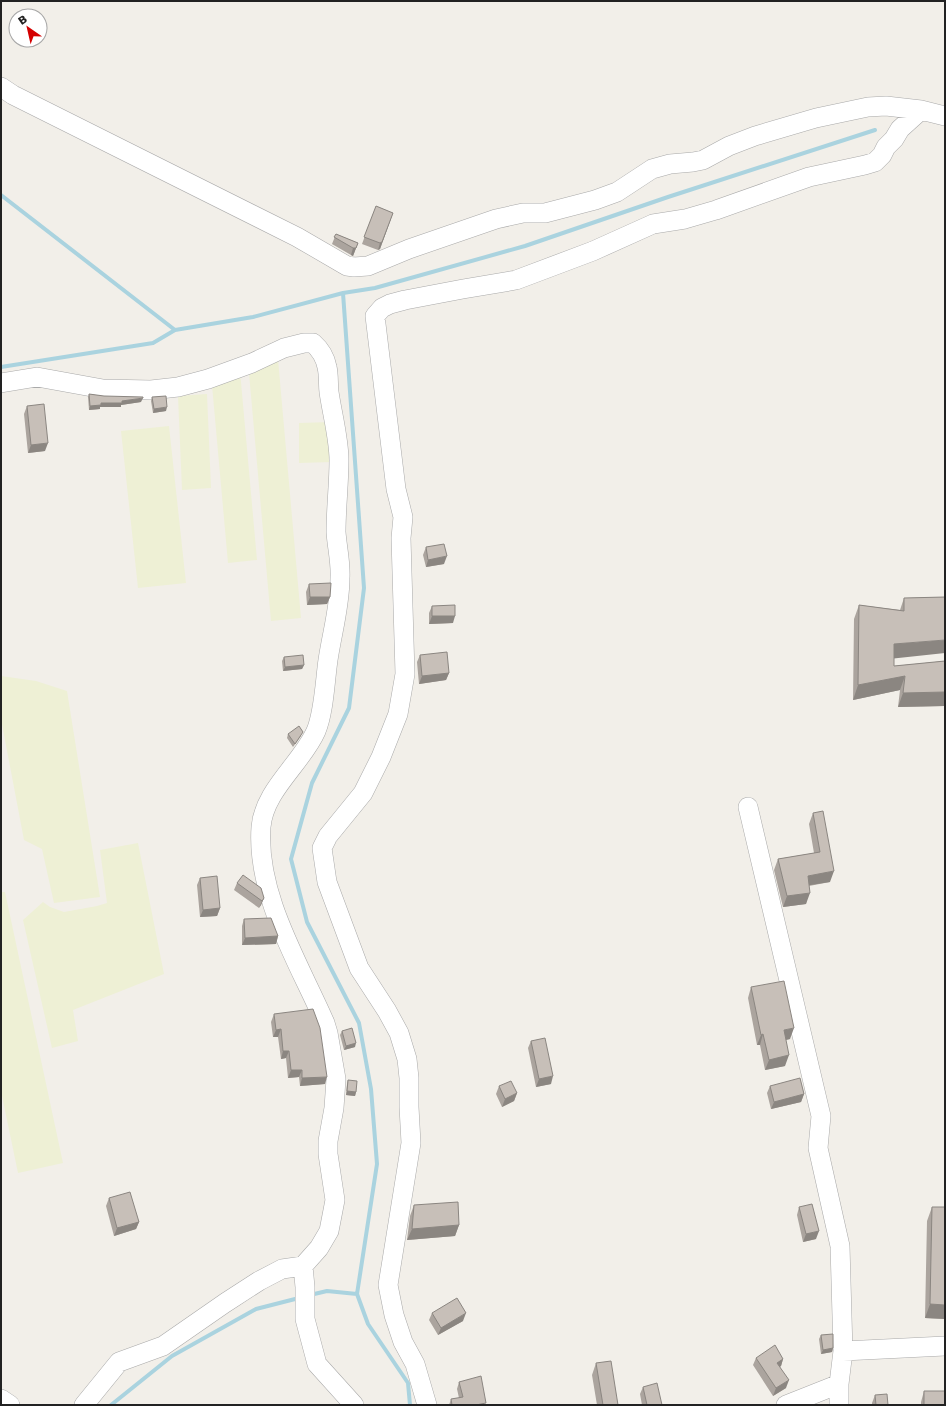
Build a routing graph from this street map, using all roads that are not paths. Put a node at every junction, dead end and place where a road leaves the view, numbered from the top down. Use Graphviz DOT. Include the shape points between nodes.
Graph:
graph roads {
  1 [pos="1,87"];
  2 [pos="921,110"];
  3 [pos="945,116"];
  4 [pos="1,383"];
  5 [pos="748,807"];
  6 [pos="303,1266"];
  7 [pos="945,1346"];
  8 [pos="843,1351"];
  9 [pos="839,1384"];
  10 [pos="1,1399"];
  11 [pos="10,1405"];
  12 [pos="84,1405"];
  13 [pos="354,1405"];
  14 [pos="427,1405"];
  15 [pos="786,1405"];
  16 [pos="839,1405"];
  1 -- 2 [label="street" via="297,237 346,266 354,267 368,266 496,219 523,213 545,213 595,200 617,192 652,169 703,160 755,136 816,118 868,107 886,106"];
  2 -- 3 [label="street"];
  2 -- 14 [label="street" via="900,129 875,162 809,177 685,219 653,224 593,251 516,280 405,300 382,308 375,316 396,489 403,517 401,538 405,674 398,714 364,793 328,836 322,848 327,882 359,968 399,1033 407,1058 411,1143 388,1285 394,1315 403,1342 415,1364"];
  4 -- 6 [label="street" via="37,377 103,390 178,387 208,379 284,348 304,343 313,343 321,350 328,368 339,458 336,532 340,578 336,613 316,730 304,752 280,782 268,803 261,825 261,844 270,892 289,948 325,1023 336,1079 328,1141 335,1200 333,1214 329,1231 319,1248"];
  5 -- 8 [label="street" via="822,1116 818,1148 840,1246"];
  6 -- 12 [label="street" via="276,1272 225,1303 163,1346 119,1362"];
  6 -- 13 [label="street" via="305,1319 317,1364"];
  7 -- 8 [label="street"];
  8 -- 9 [label="street"];
  9 -- 15 [label="street"];
  9 -- 16 [label="street"];
  10 -- 11 [label="street"];
}
